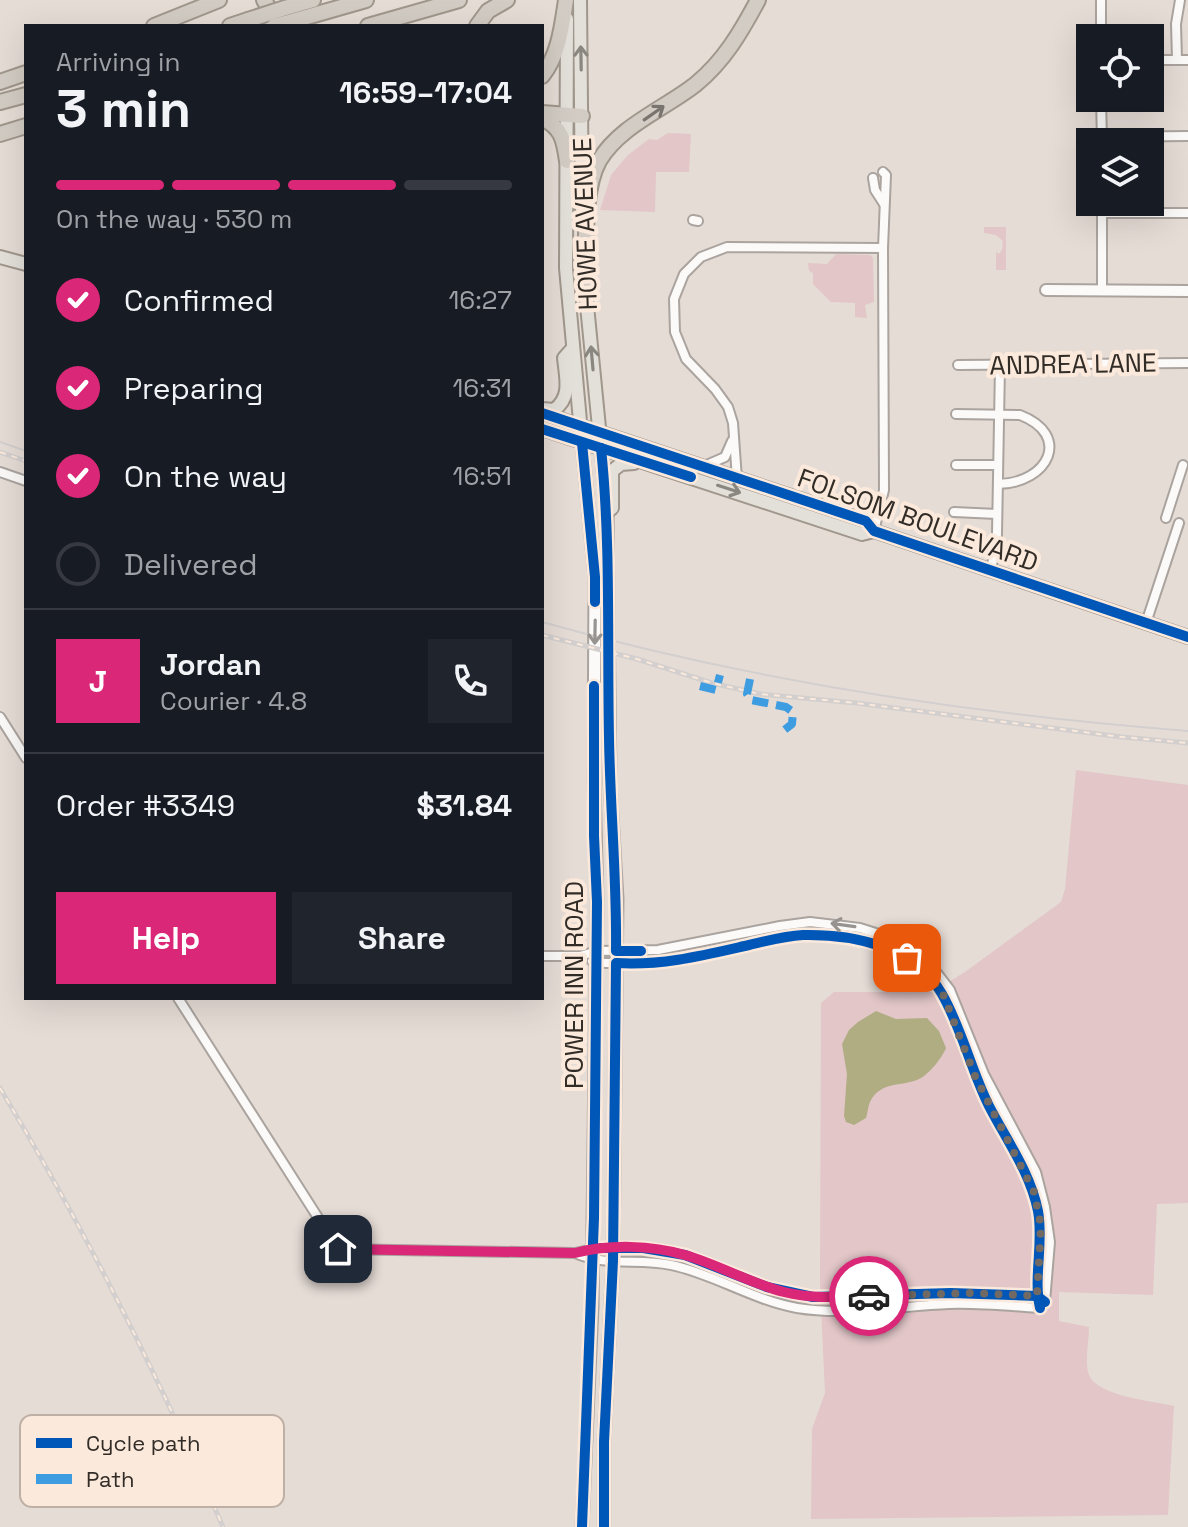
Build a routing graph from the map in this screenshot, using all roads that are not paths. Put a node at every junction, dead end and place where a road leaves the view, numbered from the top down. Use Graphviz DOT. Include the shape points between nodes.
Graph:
graph roads {
  1 [pos="262,0"];
  2 [pos="313,0"];
  3 [pos="366,0"];
  4 [pos="459,0"];
  5 [pos="507,0"];
  6 [pos="566,0"];
  7 [pos="580,0"];
  8 [pos="758,0"];
  9 [pos="1101,0"];
  10 [pos="1180,0"];
  11 [pos="213,2"];
  12 [pos="276,18"];
  13 [pos="159,24"];
  14 [pos="236,24"];
  15 [pos="375,24"];
  16 [pos="478,24"];
  17 [pos="1101,24"];
  18 [pos="1164,60"];
  19 [pos="1177,60"];
  20 [pos="1188,60"];
  21 [pos="544,73"];
  22 [pos="24,74"];
  23 [pos="0,82"];
  24 [pos="24,96"];
  25 [pos="0,102"];
  26 [pos="544,115"];
  27 [pos="574,115"];
  28 [pos="544,117"];
  29 [pos="24,127"];
  30 [pos="0,134"];
  31 [pos="1188,136"];
  32 [pos="1164,137"];
  33 [pos="567,161"];
  34 [pos="883,172"];
  35 [pos="886,183"];
  36 [pos="885,205"];
  37 [pos="1164,213"];
  38 [pos="1188,213"];
  39 [pos="1102,216"];
  40 [pos="883,248"];
  41 [pos="0,257"];
  42 [pos="24,263"];
  43 [pos="585,283"];
  44 [pos="1046,290"];
  45 [pos="1102,290"];
  46 [pos="1188,291"];
  47 [pos="572,349"];
  48 [pos="1188,363"];
  49 [pos="958,365"];
  50 [pos="1000,365"];
  51 [pos="544,411"];
  52 [pos="544,412"];
  53 [pos="956,414"];
  54 [pos="999,415"];
  55 [pos="580,426"];
  56 [pos="544,430"];
  57 [pos="599,432"];
  58 [pos="734,432"];
  59 [pos="582,443"];
  60 [pos="601,448"];
  61 [pos="647,463"];
  62 [pos="956,465"];
  63 [pos="998,465"];
  64 [pos="1183,465"];
  65 [pos="702,467"];
  66 [pos="0,472"];
  67 [pos="737,479"];
  68 [pos="24,480"];
  69 [pos="998,484"];
  70 [pos="607,512"];
  71 [pos="954,512"];
  72 [pos="997,514"];
  73 [pos="1166,518"];
  74 [pos="1179,523"];
  75 [pos="874,531"];
  76 [pos="989,571"];
  77 [pos="1146,623"];
  78 [pos="1188,637"];
  79 [pos="0,717"];
  80 [pos="24,755"];
  81 [pos="544,956"];
  82 [pos="597,957"];
  83 [pos="616,957"];
  84 [pos="179,1000"];
  85 [pos="613,1248"];
  86 [pos="593,1255"];
  87 [pos="613,1261"];
  88 [pos="1041,1302"];
  89 [pos="582,1527"];
  90 [pos="604,1527"];
  1 -- 12 [label="highway"];
  2 -- 12 [label="highway"];
  3 -- 12 [label="highway"];
  4 -- 15 [label="highway"];
  5 -- 16 [label="highway"];
  6 -- 21 [label="highway" via="556,48"];
  6 -- 27 [label="main road, HOWE AVENUE"];
  27 -- 7 [label="main road, HOWE AVENUE, one-way"];
  43 -- 8 [label="highway, one-way" via="590,189 599,162 621,136 711,71 735,42"];
  9 -- 17 [label="street"];
  10 -- 19 [label="street"];
  11 -- 13 [label="highway"];
  12 -- 14 [label="highway, bridge"];
  18 -- 19 [label="street"];
  19 -- 20 [label="street"];
  22 -- 23 [label="highway"];
  24 -- 25 [label="highway"];
  26 -- 27 [label="highway"];
  27 -- 33 [label="main road, HOWE AVENUE"];
  27 -- 43 [label="main road, HOWE AVENUE"];
  28 -- 33 [label="highway" via="562,134"];
  29 -- 30 [label="highway"];
  31 -- 32 [label="street"];
  33 -- 47 [label="main road, HOWE AVENUE"];
  34 -- 35 [label="street"];
  35 -- 36 [label="street"];
  35 -- 36 [label="street" via="874,181"];
  36 -- 40 [label="street"];
  37 -- 38 [label="street"];
  39 -- 45 [label="street"];
  40 -- 58 [label="street" via="727,247 691,265 676,292 675,332 691,367 723,399"];
  40 -- 75 [label="street" via="884,490"];
  41 -- 42 [label="main road"];
  57 -- 43 [label="main road, HOWE AVENUE, one-way"];
  44 -- 45 [label="street"];
  45 -- 46 [label="street"];
  47 -- 51 [label="main road" via="564,358 565,400"];
  47 -- 55 [label="main road, HOWE AVENUE"];
  48 -- 50 [label="street, ANDREA LANE"];
  49 -- 50 [label="street, ANDREA LANE"];
  50 -- 54 [label="street"];
  52 -- 55 [label="main road, FOLSOM BOULEVARD"];
  53 -- 54 [label="street"];
  54 -- 63 [label="street"];
  54 -- 69 [label="street" via="1030,419 1049,443 1036,474"];
  55 -- 57 [label="main road, FOLSOM BOULEVARD"];
  55 -- 59 [label="main road, HOWE AVENUE"];
  56 -- 59 [label="main road, FOLSOM BOULEVARD"];
  57 -- 60 [label="main road, HOWE AVENUE"];
  57 -- 65 [label="main road, FOLSOM BOULEVARD"];
  58 -- 65 [label="street" via="725,457"];
  58 -- 67 [label="street"];
  59 -- 60 [label="main road, FOLSOM BOULEVARD"];
  59 -- 82 [label="main road, POWER INN ROAD, one-way" via="595,577"];
  60 -- 61 [label="main road, FOLSOM BOULEVARD"];
  60 -- 70 [label="main road, POWER INN ROAD"];
  61 -- 70 [label="main road" via="614,468 612,508"];
  61 -- 75 [label="main road, FOLSOM BOULEVARD, one-way" via="862,534"];
  62 -- 63 [label="street"];
  63 -- 69 [label="street"];
  64 -- 73 [label="street"];
  65 -- 67 [label="main road, FOLSOM BOULEVARD"];
  66 -- 68 [label="street"];
  67 -- 75 [label="main road, FOLSOM BOULEVARD" via="866,521"];
  69 -- 72 [label="street"];
  70 -- 83 [label="main road, POWER INN ROAD"];
  71 -- 72 [label="street"];
  72 -- 76 [label="street" via="996,553"];
  74 -- 77 [label="street"];
  75 -- 76 [label="main road, FOLSOM BOULEVARD"];
  76 -- 77 [label="main road, FOLSOM BOULEVARD"];
  77 -- 78 [label="main road, FOLSOM BOULEVARD"];
  79 -- 80 [label="street"];
  81 -- 82 [label="street"];
  82 -- 83 [label="street"];
  82 -- 86 [label="main road, POWER INN ROAD"];
  83 -- 85 [label="main road, POWER INN ROAD"];
  83 -- 88 [label="street" via="675,961 809,935 857,939 917,965 943,994 975,1076 1034,1192 1041,1226"];
  84 -- 86 [label="street" via="338,1249"];
  85 -- 86 [label="street"];
  85 -- 87 [label="main road, POWER INN ROAD"];
  85 -- 88 [label="street" via="685,1255 767,1287 813,1297 951,1293"];
  86 -- 87 [label="street"];
  86 -- 89 [label="main road, POWER INN ROAD"];
  87 -- 88 [label="street" via="672,1265 797,1308"];
  87 -- 90 [label="main road, POWER INN ROAD"];
}
